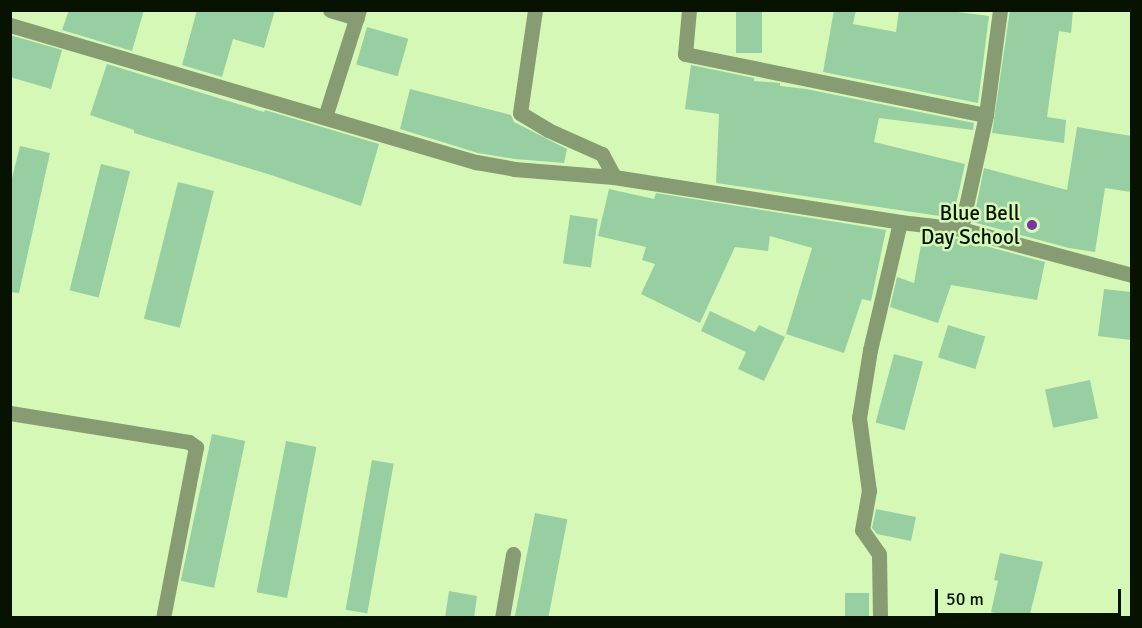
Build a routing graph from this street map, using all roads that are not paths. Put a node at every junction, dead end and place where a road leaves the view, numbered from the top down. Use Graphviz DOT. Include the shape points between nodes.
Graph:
graph roads {
  1 [pos="330,10"];
  2 [pos="535,10"];
  3 [pos="689,10"];
  4 [pos="1000,10"];
  5 [pos="358,14"];
  6 [pos="10,25"];
  7 [pos="986,116"];
  8 [pos="325,117"];
  9 [pos="614,177"];
  10 [pos="900,222"];
  11 [pos="961,229"];
  12 [pos="1131,275"];
  13 [pos="10,413"];
  14 [pos="513,554"];
  15 [pos="163,618"];
  16 [pos="502,618"];
  17 [pos="879,618"];
  1 -- 5 [label="street"];
  2 -- 9 [label="street" via="520,113 602,154"];
  3 -- 7 [label="street" via="685,54"];
  4 -- 7 [label="street"];
  5 -- 8 [label="street"];
  6 -- 8 [label="street"];
  7 -- 11 [label="street"];
  8 -- 9 [label="street" via="476,162"];
  9 -- 10 [label="street"];
  10 -- 11 [label="street"];
  10 -- 17 [label="street" via="870,350 860,418 869,491 862,530 879,554"];
  11 -- 12 [label="street"];
  13 -- 15 [label="street" via="189,442 196,447"];
  14 -- 16 [label="street"];
}
